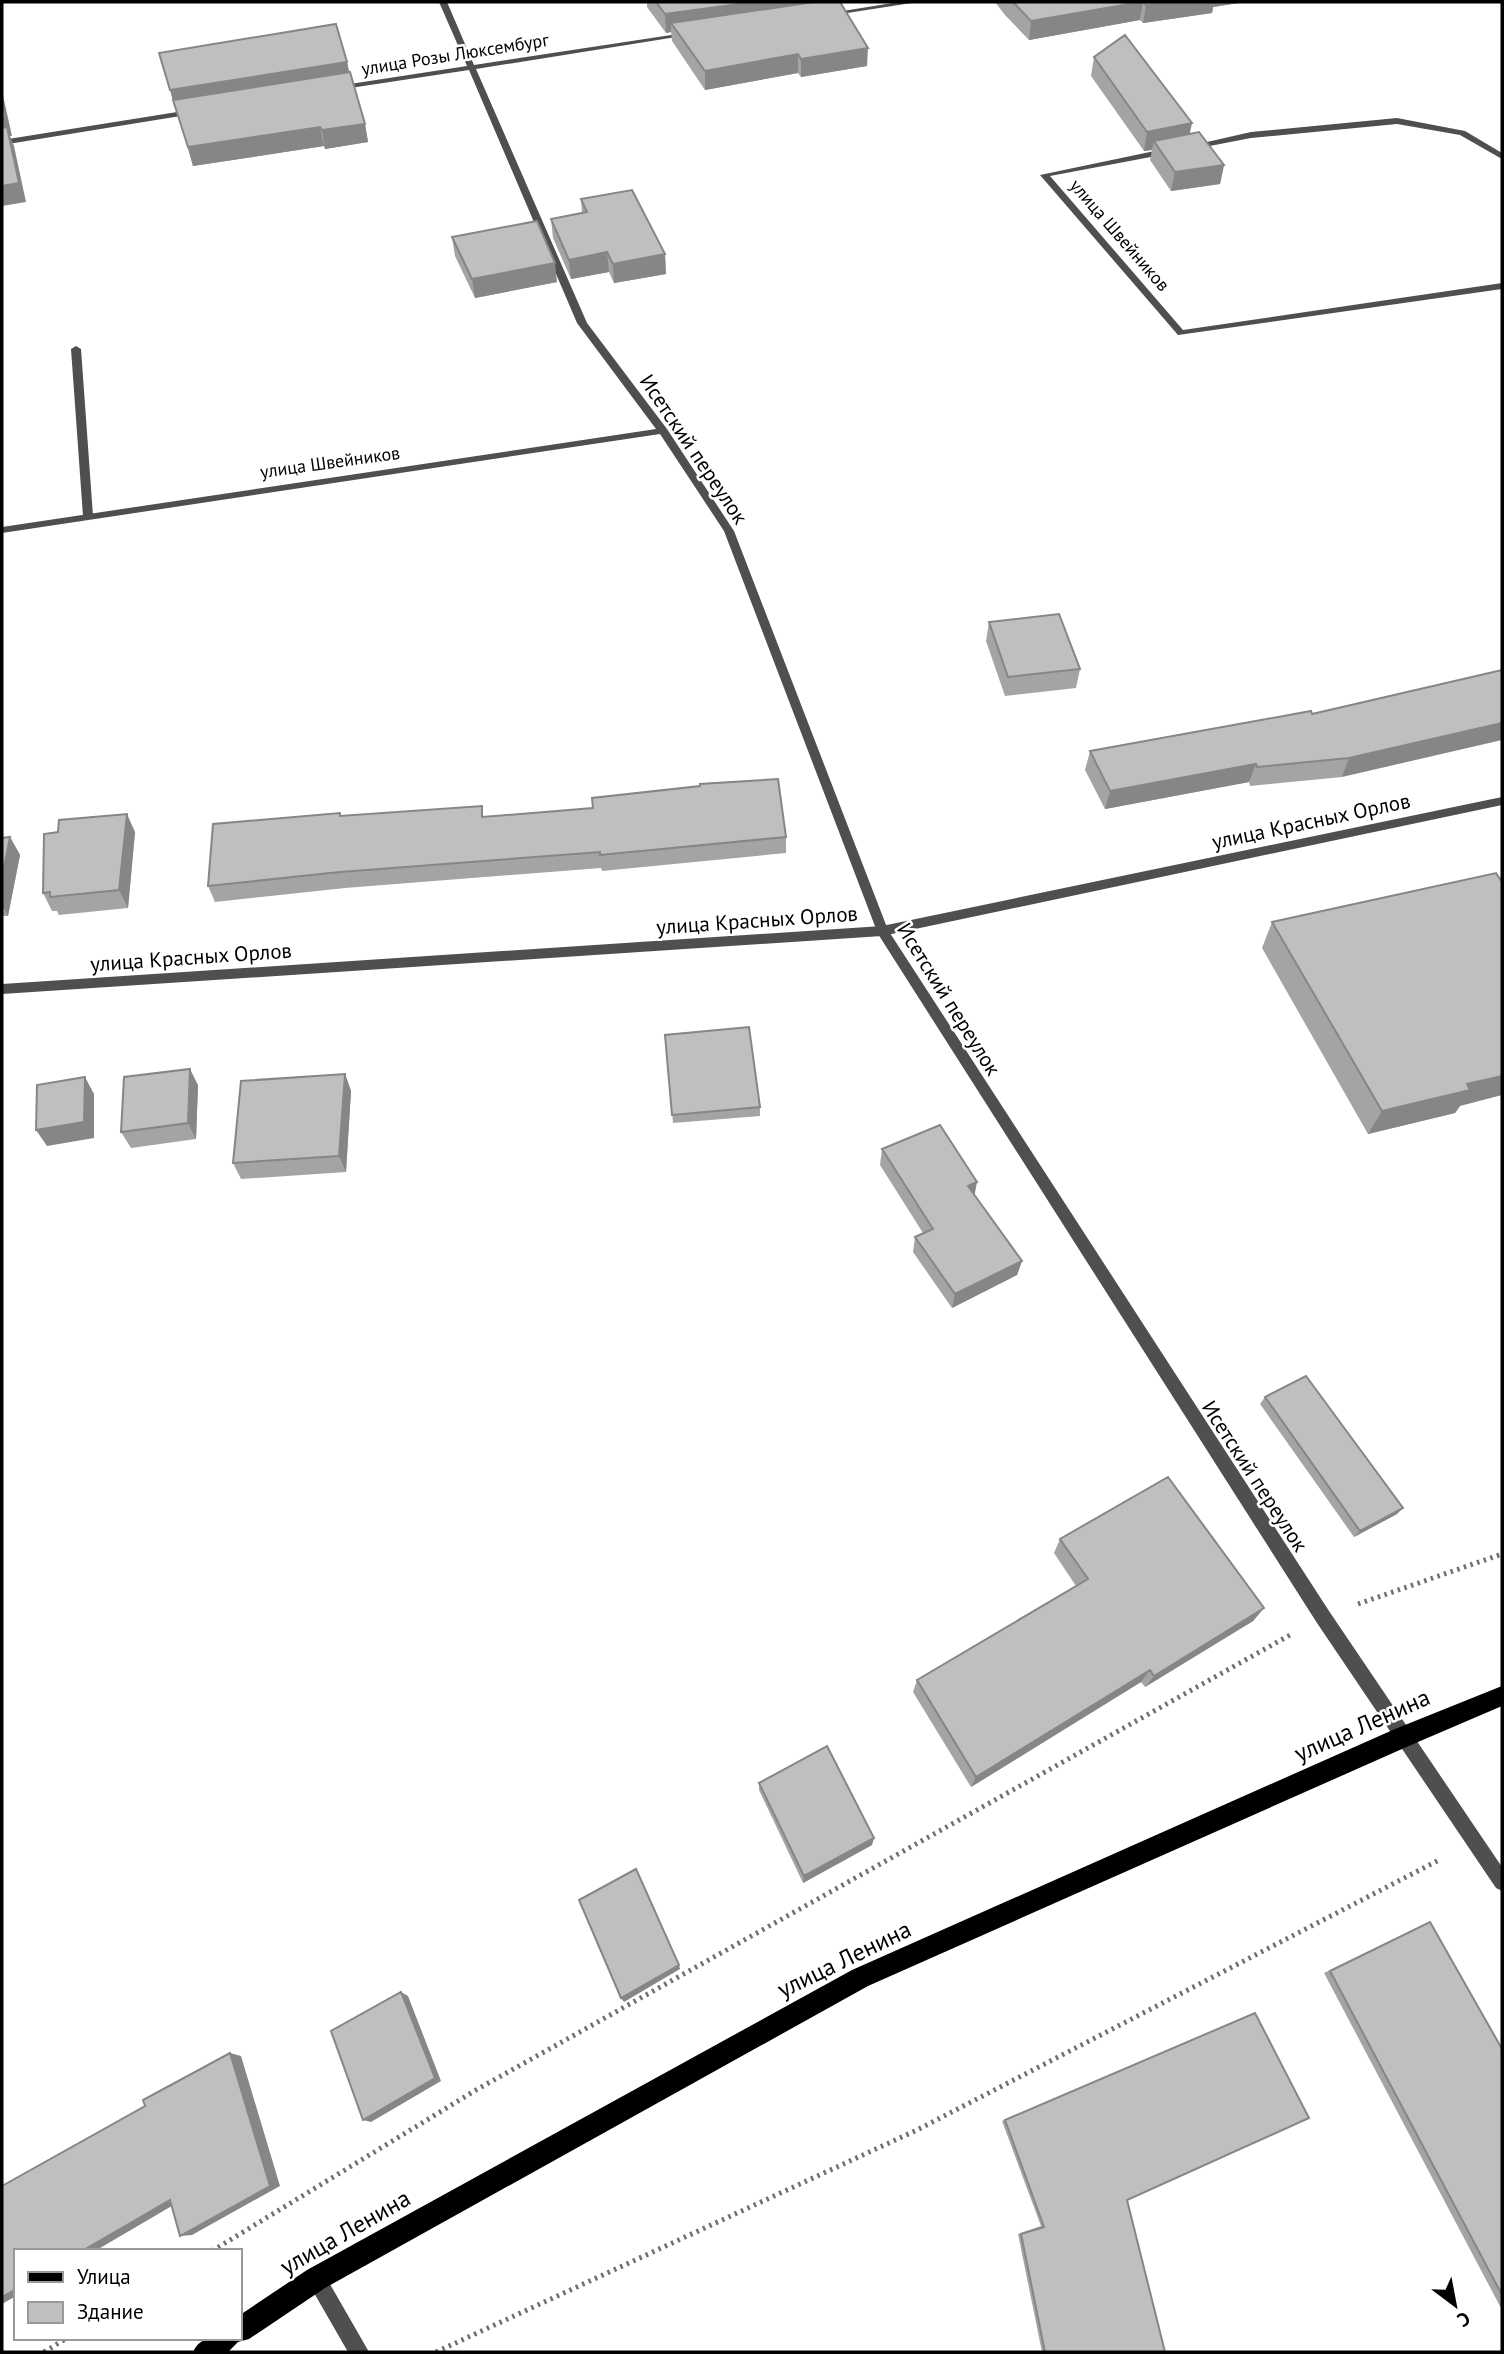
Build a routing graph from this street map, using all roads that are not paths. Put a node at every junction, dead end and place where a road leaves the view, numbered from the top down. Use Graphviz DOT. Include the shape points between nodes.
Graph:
graph roads {
  1 [pos="443,2"];
  2 [pos="914,2"];
  3 [pos="817,16"];
  4 [pos="707,32"];
  5 [pos="473,66"];
  6 [pos="325,90"];
  7 [pos="204,110"];
  8 [pos="2,143"];
  9 [pos="1502,156"];
  10 [pos="1502,286"];
  11 [pos="76,349"];
  12 [pos="663,431"];
  13 [pos="88,516"];
  14 [pos="2,530"];
  15 [pos="1502,801"];
  16 [pos="882,931"];
  17 [pos="2,989"];
  18 [pos="1502,1696"];
  19 [pos="1403,1737"];
  20 [pos="1502,1882"];
  21 [pos="316,2279"];
  22 [pos="242,2329"];
  23 [pos="224,2340"];
  24 [pos="206,2352"];
  25 [pos="359,2352"];
  1 -- 5 [label="street, Исетский переулок"];
  2 -- 3 [label="street"];
  4 -- 5 [label="street, улица Розы Люксембург"];
  5 -- 6 [label="street, улица Розы Люксембург"];
  5 -- 12 [label="street, Исетский переулок" via="582,323"];
  7 -- 8 [label="street"];
  9 -- 10 [label="street, улица Швейников" via="1462,134 1397,121 1251,135 1044,175 1181,333"];
  11 -- 13 [label="street"];
  12 -- 13 [label="street, улица Швейников"];
  12 -- 16 [label="street, Исетский переулок" via="729,531"];
  13 -- 14 [label="street, улица Швейников"];
  15 -- 16 [label="street, улица Красных Орлов"];
  16 -- 17 [label="street, улица Красных Орлов"];
  16 -- 19 [label="street, Исетский переулок"];
  18 -- 19 [label="main road, улица Ленина"];
  19 -- 20 [label="street, Исетский переулок"];
  19 -- 21 [label="main road, улица Ленина" via="860,1978"];
  21 -- 22 [label="main road, улица Ленина"];
  21 -- 25 [label="street"];
  23 -- 24 [label="main road"];
}
